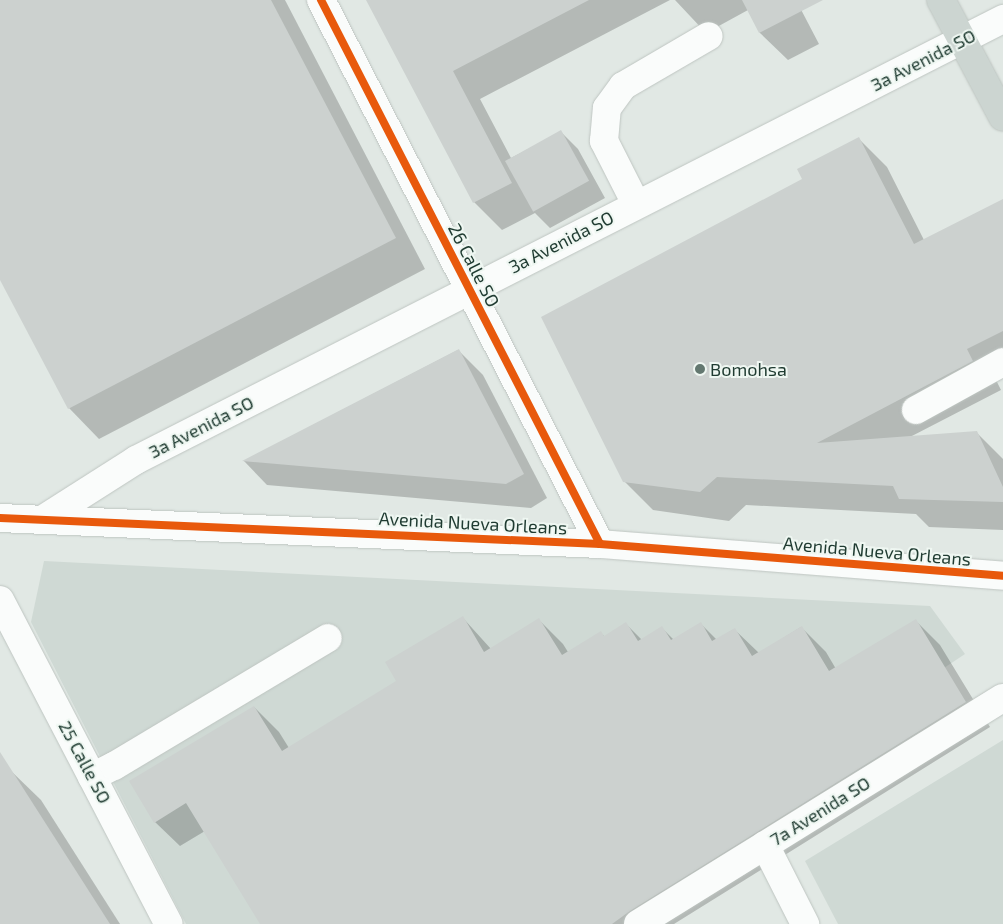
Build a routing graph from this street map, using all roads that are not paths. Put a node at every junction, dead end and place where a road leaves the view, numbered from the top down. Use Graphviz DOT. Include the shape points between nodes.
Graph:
graph roads {
  1 [pos="321,0"];
  2 [pos="941,0"];
  3 [pos="1003,19"];
  4 [pos="708,36"];
  5 [pos="962,40"];
  6 [pos="1003,117"];
  7 [pos="636,204"];
  8 [pos="469,289"];
  9 [pos="1003,362"];
  10 [pos="916,410"];
  11 [pos="0,518"];
  12 [pos="45,518"];
  13 [pos="600,544"];
  14 [pos="1003,576"];
  15 [pos="0,600"];
  16 [pos="8,635"];
  17 [pos="328,638"];
  18 [pos="1003,698"];
  19 [pos="92,777"];
  20 [pos="766,845"];
  21 [pos="169,924"];
  22 [pos="638,924"];
  23 [pos="805,924"];
  1 -- 8 [label="street, 26 Calle SO"];
  2 -- 5 [label="main road"];
  3 -- 5 [label="street, 3a Avenida SO"];
  4 -- 7 [label="street" via="623,86 607,108 604,141"];
  5 -- 6 [label="main road"];
  5 -- 7 [label="street, 3a Avenida SO"];
  7 -- 8 [label="street, 3a Avenida SO"];
  8 -- 12 [label="street, 3a Avenida SO" via="136,460"];
  8 -- 13 [label="street, 26 Calle SO"];
  9 -- 10 [label="street"];
  11 -- 12 [label="street, Avenida Nueva Orleans"];
  12 -- 13 [label="street, Avenida Nueva Orleans"];
  13 -- 14 [label="street, Avenida Nueva Orleans"];
  15 -- 16 [label="street, 25 Calle SO"];
  16 -- 19 [label="street, 25 Calle SO"];
  17 -- 19 [label="street"];
  18 -- 20 [label="street, 7a Avenida SO"];
  19 -- 21 [label="street, 25 Calle SO"];
  20 -- 22 [label="street, 7a Avenida SO"];
  20 -- 23 [label="street"];
}
